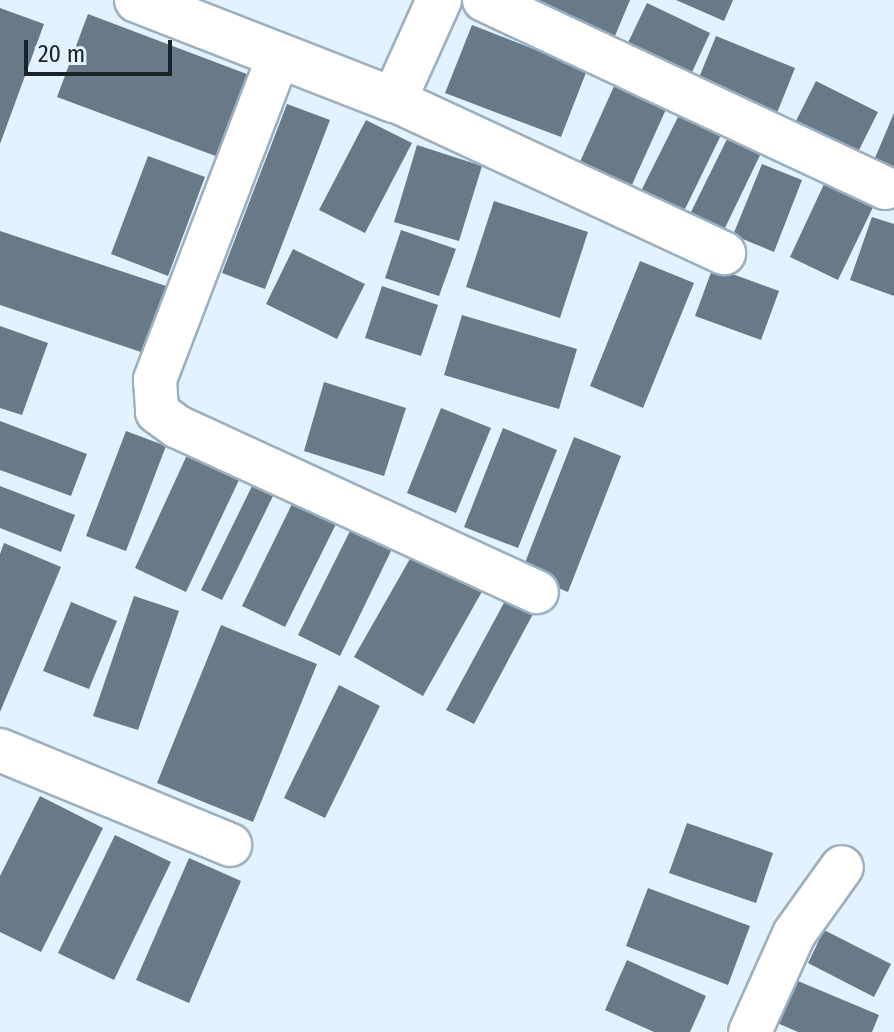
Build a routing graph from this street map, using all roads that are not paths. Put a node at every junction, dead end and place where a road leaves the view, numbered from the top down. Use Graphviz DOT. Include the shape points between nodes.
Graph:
graph roads {
  1 [pos="137,0"];
  2 [pos="439,0"];
  3 [pos="484,0"];
  4 [pos="279,55"];
  5 [pos="394,100"];
  6 [pos="885,188"];
  7 [pos="724,253"];
  8 [pos="537,592"];
  9 [pos="0,750"];
  10 [pos="230,845"];
  11 [pos="842,867"];
  12 [pos="750,1032"];
  1 -- 4 [label="street"];
  2 -- 5 [label="street"];
  3 -- 6 [label="street"];
  4 -- 5 [label="street"];
  4 -- 8 [label="street" via="155,380 157,412 178,427"];
  5 -- 7 [label="street"];
  9 -- 10 [label="street"];
  11 -- 12 [label="street" via="794,934"];
}
